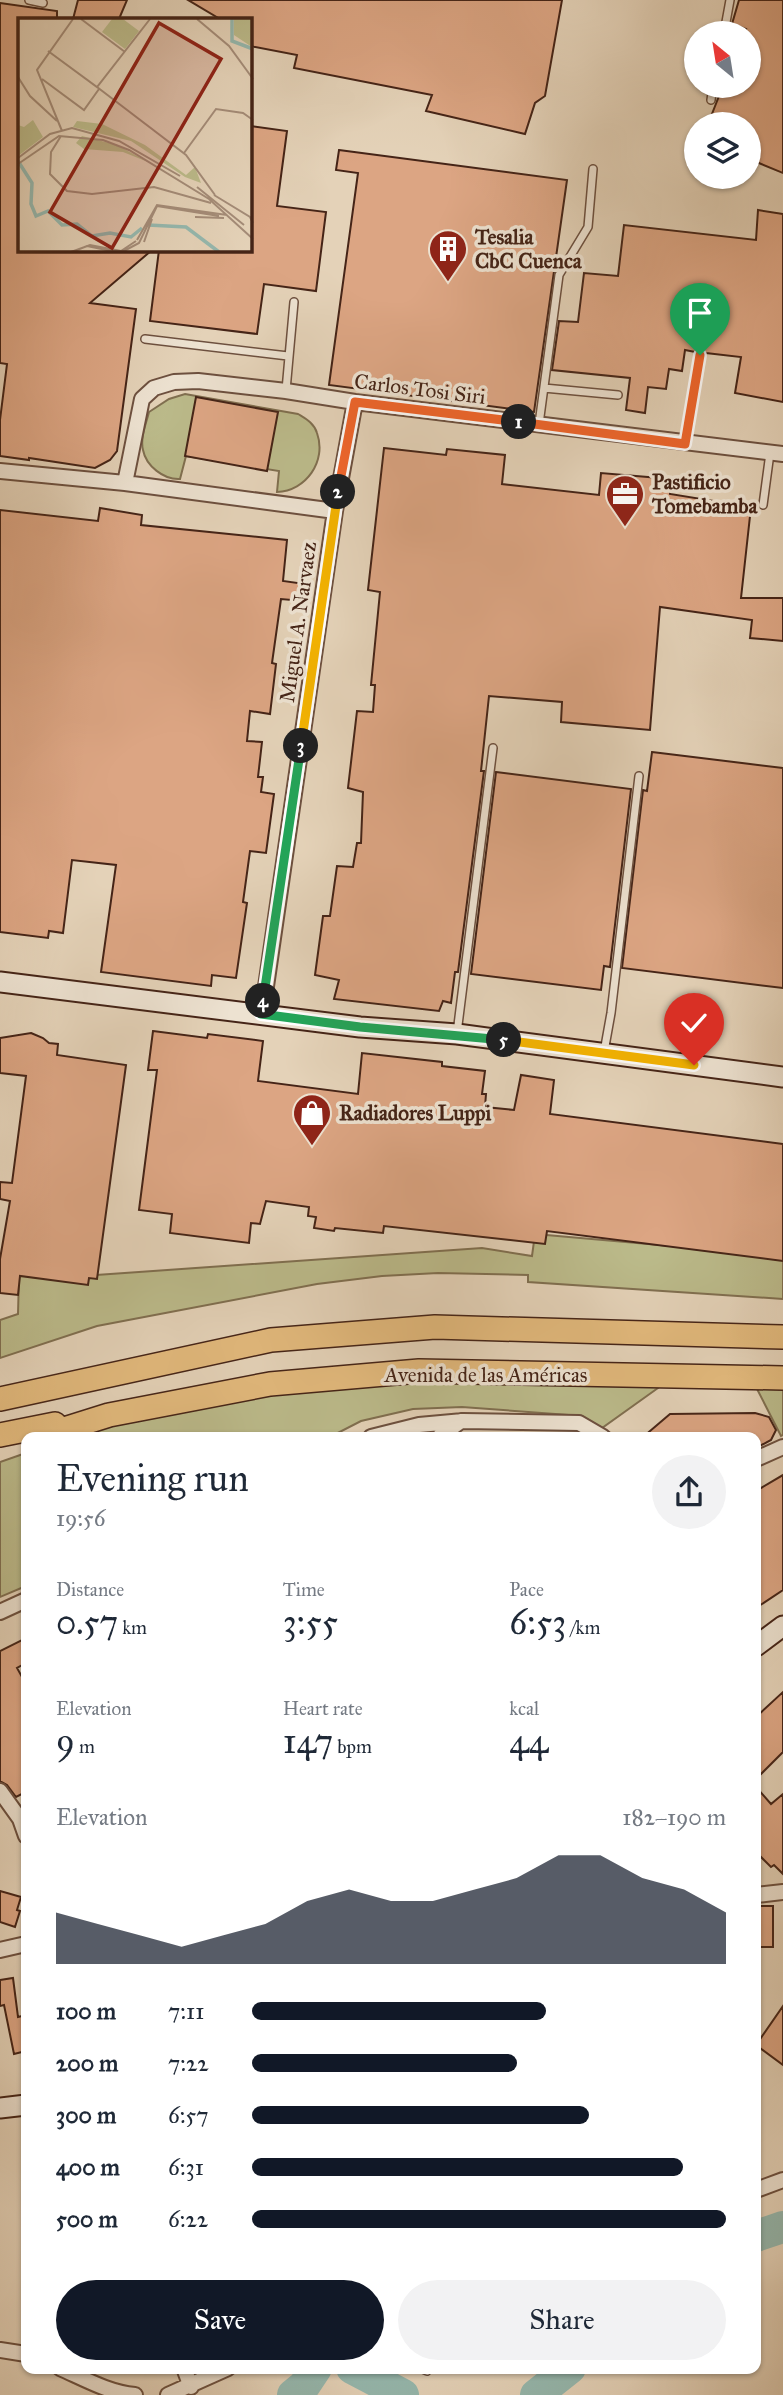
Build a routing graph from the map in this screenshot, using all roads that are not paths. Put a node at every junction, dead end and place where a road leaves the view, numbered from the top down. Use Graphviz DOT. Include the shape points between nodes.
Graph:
graph roads {
  1 [pos="29,0"];
  2 [pos="730,0"];
  3 [pos="43,3"];
  4 [pos="726,21"];
  5 [pos="593,169"];
  6 [pos="294,302"];
  7 [pos="145,339"];
  8 [pos="700,355"];
  9 [pos="288,356"];
  10 [pos="544,388"];
  11 [pos="286,391"];
  12 [pos="618,395"];
  13 [pos="355,402"];
  14 [pos="539,424"];
  15 [pos="685,444"];
  16 [pos="776,454"];
  17 [pos="0,471"];
  18 [pos="125,483"];
  19 [pos="763,505"];
  20 [pos="335,511"];
  21 [pos="493,748"];
  22 [pos="639,776"];
  23 [pos="0,982"];
  24 [pos="261,1014"];
  25 [pos="457,1034"];
  26 [pos="604,1053"];
  27 [pos="783,1077"];
  28 [pos="783,1337"];
  29 [pos="111,1376"];
  30 [pos="783,1378"];
  31 [pos="0,1399"];
  32 [pos="0,1409"];
  33 [pos="109,1415"];
  34 [pos="463,1421"];
  35 [pos="55,1432"];
  36 [pos="391,1432"];
  37 [pos="446,1432"];
  38 [pos="592,1432"];
  39 [pos="0,1435"];
  40 [pos="21,1443"];
  41 [pos="783,1447"];
  42 [pos="0,1449"];
  43 [pos="761,1458"];
  44 [pos="21,1602"];
  45 [pos="0,1612"];
  46 [pos="783,1626"];
  47 [pos="761,1640"];
  48 [pos="0,1791"];
  49 [pos="21,1816"];
  50 [pos="783,1892"];
  51 [pos="761,1894"];
  52 [pos="21,1945"];
  53 [pos="0,1950"];
  54 [pos="21,2106"];
  55 [pos="0,2108"];
  56 [pos="783,2180"];
  57 [pos="761,2188"];
  58 [pos="0,2350"];
  59 [pos="21,2353"];
  60 [pos="74,2374"];
  61 [pos="186,2374"];
  62 [pos="216,2374"];
  63 [pos="191,2386"];
  64 [pos="135,2395"];
  65 [pos="168,2395"];
  1 -- 3 [label="lane"];
  2 -- 4 [label="lane"];
  5 -- 10 [label="lane" via="587,227 559,275"];
  6 -- 9 [label="lane"];
  7 -- 9 [label="lane"];
  8 -- 15 [label="lane"];
  9 -- 11 [label="lane"];
  10 -- 12 [label="lane"];
  10 -- 14 [label="lane"];
  11 -- 13 [label="street, Carlos Tosi Siri"];
  11 -- 18 [label="street, Carlos Tosi Siri" via="198,382 154,388 142,399"];
  13 -- 14 [label="street, Carlos Tosi Siri"];
  13 -- 20 [label="street, Miguel A. Narvaez"];
  14 -- 15 [label="street, Carlos Tosi Siri"];
  15 -- 16 [label="street, Carlos Tosi Siri"];
  16 -- 19 [label="lane"];
  17 -- 18 [label="street"];
  18 -- 20 [label="street"];
  20 -- 24 [label="street, Miguel A. Narvaez"];
  21 -- 25 [label="lane"];
  22 -- 26 [label="lane"];
  23 -- 24 [label="street"];
  24 -- 25 [label="street"];
  25 -- 26 [label="street"];
  26 -- 27 [label="street"];
  28 -- 29 [label="main road, Avenida de las Américas" via="435,1327 271,1340"];
  29 -- 31 [label="main road, Avenida de las Américas"];
  29 -- 32 [label="main road, Avenida de las Américas"];
  30 -- 33 [label="main road, Avenida de las Américas" via="419,1371 270,1384"];
  33 -- 35 [label="main road, Avenida de las Américas"];
  33 -- 39 [label="main road, Avenida de las Américas"];
  34 -- 36 [label="street"];
  34 -- 37 [label="street"];
  34 -- 38 [label="street" via="579,1423"];
  40 -- 42 [label="main road"];
  41 -- 43 [label="street"];
  44 -- 45 [label="street"];
  46 -- 47 [label="street"];
  48 -- 49 [label="street"];
  50 -- 51 [label="street"];
  52 -- 53 [label="street"];
  54 -- 55 [label="street"];
  56 -- 57 [label="street"];
  58 -- 59 [label="street"];
  60 -- 64 [label="street"];
  61 -- 63 [label="street"];
  62 -- 63 [label="street"];
  63 -- 65 [label="street"];
}
